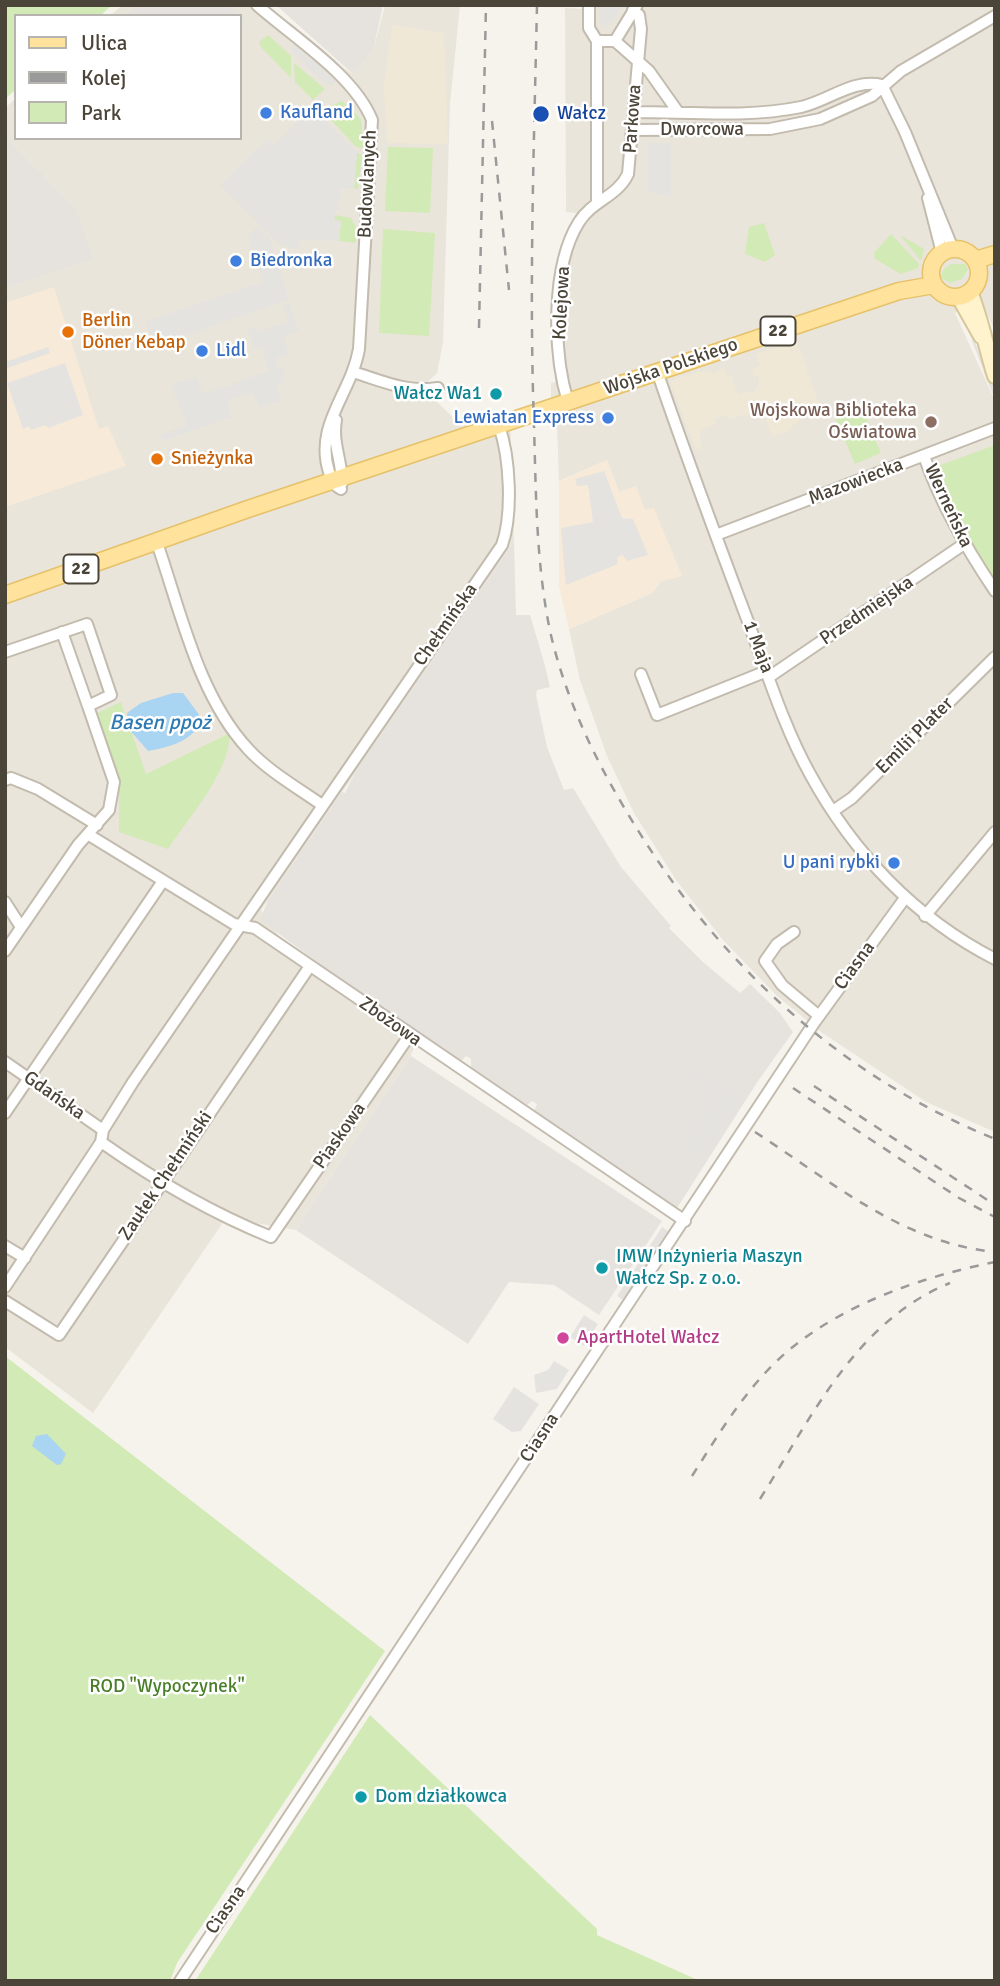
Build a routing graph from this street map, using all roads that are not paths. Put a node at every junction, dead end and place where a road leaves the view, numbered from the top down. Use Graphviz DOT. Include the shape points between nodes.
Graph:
graph roads {
  1 [pos="257,5"];
  2 [pos="589,5"];
  3 [pos="635,8"];
  4 [pos="995,16"];
  5 [pos="597,41"];
  6 [pos="615,41"];
  7 [pos="636,62"];
  8 [pos="882,86"];
  9 [pos="635,112"];
  10 [pos="678,112"];
  11 [pos="769,112"];
  12 [pos="634,130"];
  13 [pos="770,130"];
  14 [pos="597,201"];
  15 [pos="948,251"];
  16 [pos="995,254"];
  17 [pos="983,266"];
  18 [pos="933,279"];
  19 [pos="964,295"];
  20 [pos="657,371"];
  21 [pos="353,372"];
  22 [pos="995,376"];
  23 [pos="438,388"];
  24 [pos="568,402"];
  25 [pos="338,407"];
  26 [pos="499,426"];
  27 [pos="995,428"];
  28 [pos="483,432"];
  29 [pos="924,456"];
  30 [pos="339,458"];
  31 [pos="374,468"];
  32 [pos="339,483"];
  33 [pos="716,535"];
  34 [pos="157,543"];
  35 [pos="964,544"];
  36 [pos="995,591"];
  37 [pos="5,595"];
  38 [pos="62,632"];
  39 [pos="5,652"];
  40 [pos="995,657"];
  41 [pos="641,674"];
  42 [pos="768,674"];
  43 [pos="88,706"];
  44 [pos="5,780"];
  45 [pos="322,805"];
  46 [pos="833,811"];
  47 [pos="97,825"];
  48 [pos="995,832"];
  49 [pos="89,835"];
  50 [pos="163,881"];
  51 [pos="905,898"];
  52 [pos="5,902"];
  53 [pos="925,916"];
  54 [pos="242,925"];
  55 [pos="21,927"];
  56 [pos="793,932"];
  57 [pos="5,951"];
  58 [pos="995,959"];
  59 [pos="310,966"];
  60 [pos="819,1016"];
  61 [pos="409,1036"];
  62 [pos="5,1062"];
  63 [pos="29,1078"];
  64 [pos="5,1114"];
  65 [pos="102,1136"];
  66 [pos="160,1183"];
  67 [pos="685,1221"];
  68 [pos="271,1237"];
  69 [pos="5,1246"];
  70 [pos="24,1258"];
  71 [pos="5,1287"];
  72 [pos="5,1301"];
  73 [pos="180,1981"];
  1 -- 21 [label="street, Budowlanych" via="346,82 372,120 359,349"];
  2 -- 5 [label="street" via="589,28"];
  3 -- 6 [label="street, Parkowa"];
  3 -- 7 [label="street, Parkowa" via="641,29"];
  4 -- 8 [label="street, Dworcowa"];
  5 -- 6 [label="street"];
  5 -- 14 [label="street"];
  6 -- 7 [label="street, Parkowa"];
  7 -- 9 [label="street, Parkowa"];
  7 -- 10 [label="street, Parkowa" via="649,71"];
  8 -- 11 [label="street, Dworcowa" via="862,83 817,102"];
  8 -- 13 [label="street, Dworcowa" via="840,111"];
  8 -- 15 [label="street" via="909,141"];
  9 -- 10 [label="street, Dworcowa"];
  9 -- 12 [label="street, Parkowa"];
  10 -- 11 [label="street, Dworcowa"];
  11 -- 13 [label="street, Dworcowa"];
  12 -- 13 [label="street, Dworcowa"];
  12 -- 14 [label="street, Parkowa" via="622,186"];
  14 -- 24 [label="street, Kolejowa" via="579,223 560,272 560,367"];
  15 -- 17 [label="main road" via="962,250"];
  15 -- 18 [label="main road" via="932,265"];
  16 -- 17 [label="main road"];
  17 -- 19 [label="main road" via="976,286"];
  18 -- 19 [label="main road" via="949,297"];
  18 -- 20 [label="main road, Wojska Polskiego / 22"];
  19 -- 22 [label="street"];
  20 -- 24 [label="main road, Wojska Polskiego / 22"];
  20 -- 33 [label="street, 1 Maja"];
  21 -- 23 [label="street" via="401,388"];
  21 -- 25 [label="street, Budowlanych"];
  24 -- 26 [label="main road, Wojska Polskiego / 22"];
  25 -- 30 [label="street, Budowlanych" via="333,438"];
  25 -- 32 [label="street, Budowlanych" via="323,449"];
  26 -- 28 [label="main road, Wojska Polskiego / 22"];
  26 -- 45 [label="street, Chełmińska" via="505,446 508,516 502,545"];
  27 -- 29 [label="street, Mazowiecka"];
  28 -- 31 [label="main road, Wojska Polskiego / 22"];
  28 -- 32 [label="main road, Wojska Polskiego / 22" via="409,466"];
  29 -- 33 [label="street, Mazowiecka"];
  29 -- 35 [label="street, Werneńska"];
  30 -- 31 [label="street"];
  30 -- 32 [label="street, Budowlanych"];
  31 -- 32 [label="main road, Wojska Polskiego / 22"];
  32 -- 34 [label="main road, Wojska Polskiego / 22" via="252,519"];
  33 -- 42 [label="street, 1 Maja"];
  34 -- 37 [label="main road, Wojska Polskiego / 22"];
  34 -- 45 [label="street" via="200,666 227,720 250,751"];
  35 -- 36 [label="street, Werneńska"];
  35 -- 42 [label="street, Przedmiejska"];
  38 -- 39 [label="street"];
  38 -- 43 [label="street"];
  38 -- 43 [label="street" via="87,624 111,695"];
  40 -- 46 [label="street, Emilii Plater" via="852,798"];
  41 -- 42 [label="street, Przedmiejska" via="657,715"];
  42 -- 46 [label="street, 1 Maja" via="809,772"];
  43 -- 47 [label="street" via="114,782 109,810"];
  44 -- 47 [label="street" via="11,778 38,789"];
  45 -- 54 [label="street, Chełmińska"];
  46 -- 51 [label="street, 1 Maja"];
  47 -- 49 [label="street"];
  48 -- 53 [label="street"];
  49 -- 50 [label="street, Zbożowa"];
  49 -- 55 [label="street"];
  50 -- 54 [label="street, Zbożowa"];
  50 -- 63 [label="street"];
  51 -- 53 [label="street, 1 Maja"];
  51 -- 60 [label="street, Ciasna"];
  52 -- 55 [label="street"];
  53 -- 58 [label="street"];
  54 -- 59 [label="street, Zbożowa" via="255,928"];
  54 -- 65 [label="street"];
  55 -- 57 [label="street"];
  56 -- 60 [label="street" via="765,961 782,985"];
  59 -- 61 [label="street, Zbożowa"];
  59 -- 66 [label="street, Zaułek Chełmiński"];
  60 -- 67 [label="street, Ciasna"];
  61 -- 67 [label="street, Zbożowa"];
  61 -- 68 [label="street, Piaskowa"];
  62 -- 63 [label="street, Gdańska"];
  63 -- 64 [label="street"];
  63 -- 65 [label="street, Gdańska"];
  65 -- 66 [label="street, Gdańska"];
  65 -- 70 [label="street"];
  66 -- 68 [label="street, Gdańska"];
  66 -- 72 [label="street, Zaułek Chełmiński" via="59,1335"];
  67 -- 73 [label="street, Ciasna"];
  69 -- 70 [label="street"];
  70 -- 71 [label="street"];
}
